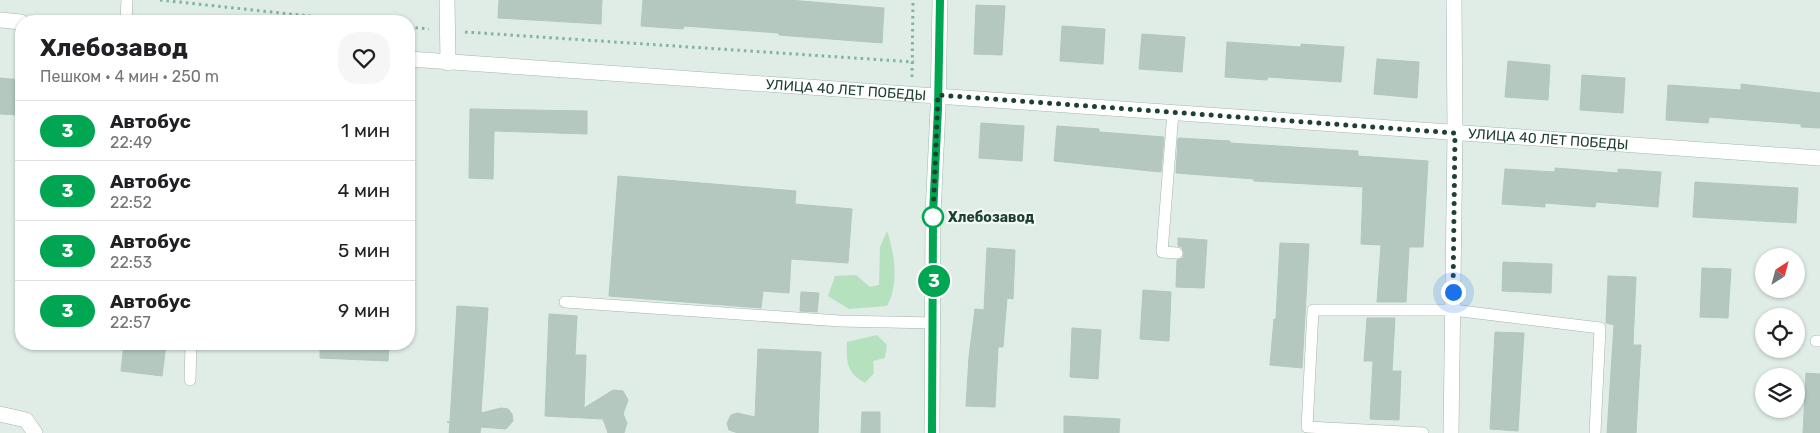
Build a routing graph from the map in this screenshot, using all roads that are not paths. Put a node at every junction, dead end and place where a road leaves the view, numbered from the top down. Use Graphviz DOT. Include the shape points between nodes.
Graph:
graph roads {
  1 [pos="127,0"];
  2 [pos="447,0"];
  3 [pos="940,0"];
  4 [pos="1454,0"];
  5 [pos="126,15"];
  6 [pos="0,20"];
  7 [pos="15,21"];
  8 [pos="415,60"];
  9 [pos="448,63"];
  10 [pos="938,95"];
  11 [pos="1174,112"];
  12 [pos="1455,133"];
  13 [pos="1820,158"];
  14 [pos="1177,253"];
  15 [pos="565,302"];
  16 [pos="1453,310"];
  17 [pos="934,323"];
  18 [pos="191,350"];
  19 [pos="190,380"];
  20 [pos="0,414"];
  21 [pos="35,433"];
  22 [pos="932,433"];
  23 [pos="1423,433"];
  24 [pos="1451,433"];
  25 [pos="1595,433"];
  1 -- 5 [label="lane"];
  2 -- 9 [label="street"];
  3 -- 10 [label="street"];
  4 -- 12 [label="street"];
  6 -- 7 [label="street"];
  8 -- 9 [label="street, УЛИЦА 40 ЛЕТ ПОБЕДЫ"];
  9 -- 10 [label="street, УЛИЦА 40 ЛЕТ ПОБЕДЫ"];
  10 -- 11 [label="street, УЛИЦА 40 ЛЕТ ПОБЕДЫ"];
  10 -- 17 [label="street" via="933,214"];
  11 -- 12 [label="street, УЛИЦА 40 ЛЕТ ПОБЕДЫ"];
  11 -- 14 [label="lane" via="1162,252"];
  12 -- 13 [label="street, УЛИЦА 40 ЛЕТ ПОБЕДЫ"];
  12 -- 16 [label="street"];
  15 -- 17 [label="lane" via="840,321"];
  16 -- 23 [label="lane" via="1313,310 1307,427"];
  16 -- 24 [label="street"];
  16 -- 25 [label="lane" via="1600,328"];
  17 -- 22 [label="street"];
  18 -- 19 [label="lane"];
  20 -- 21 [label="street" via="26,420"];
}
